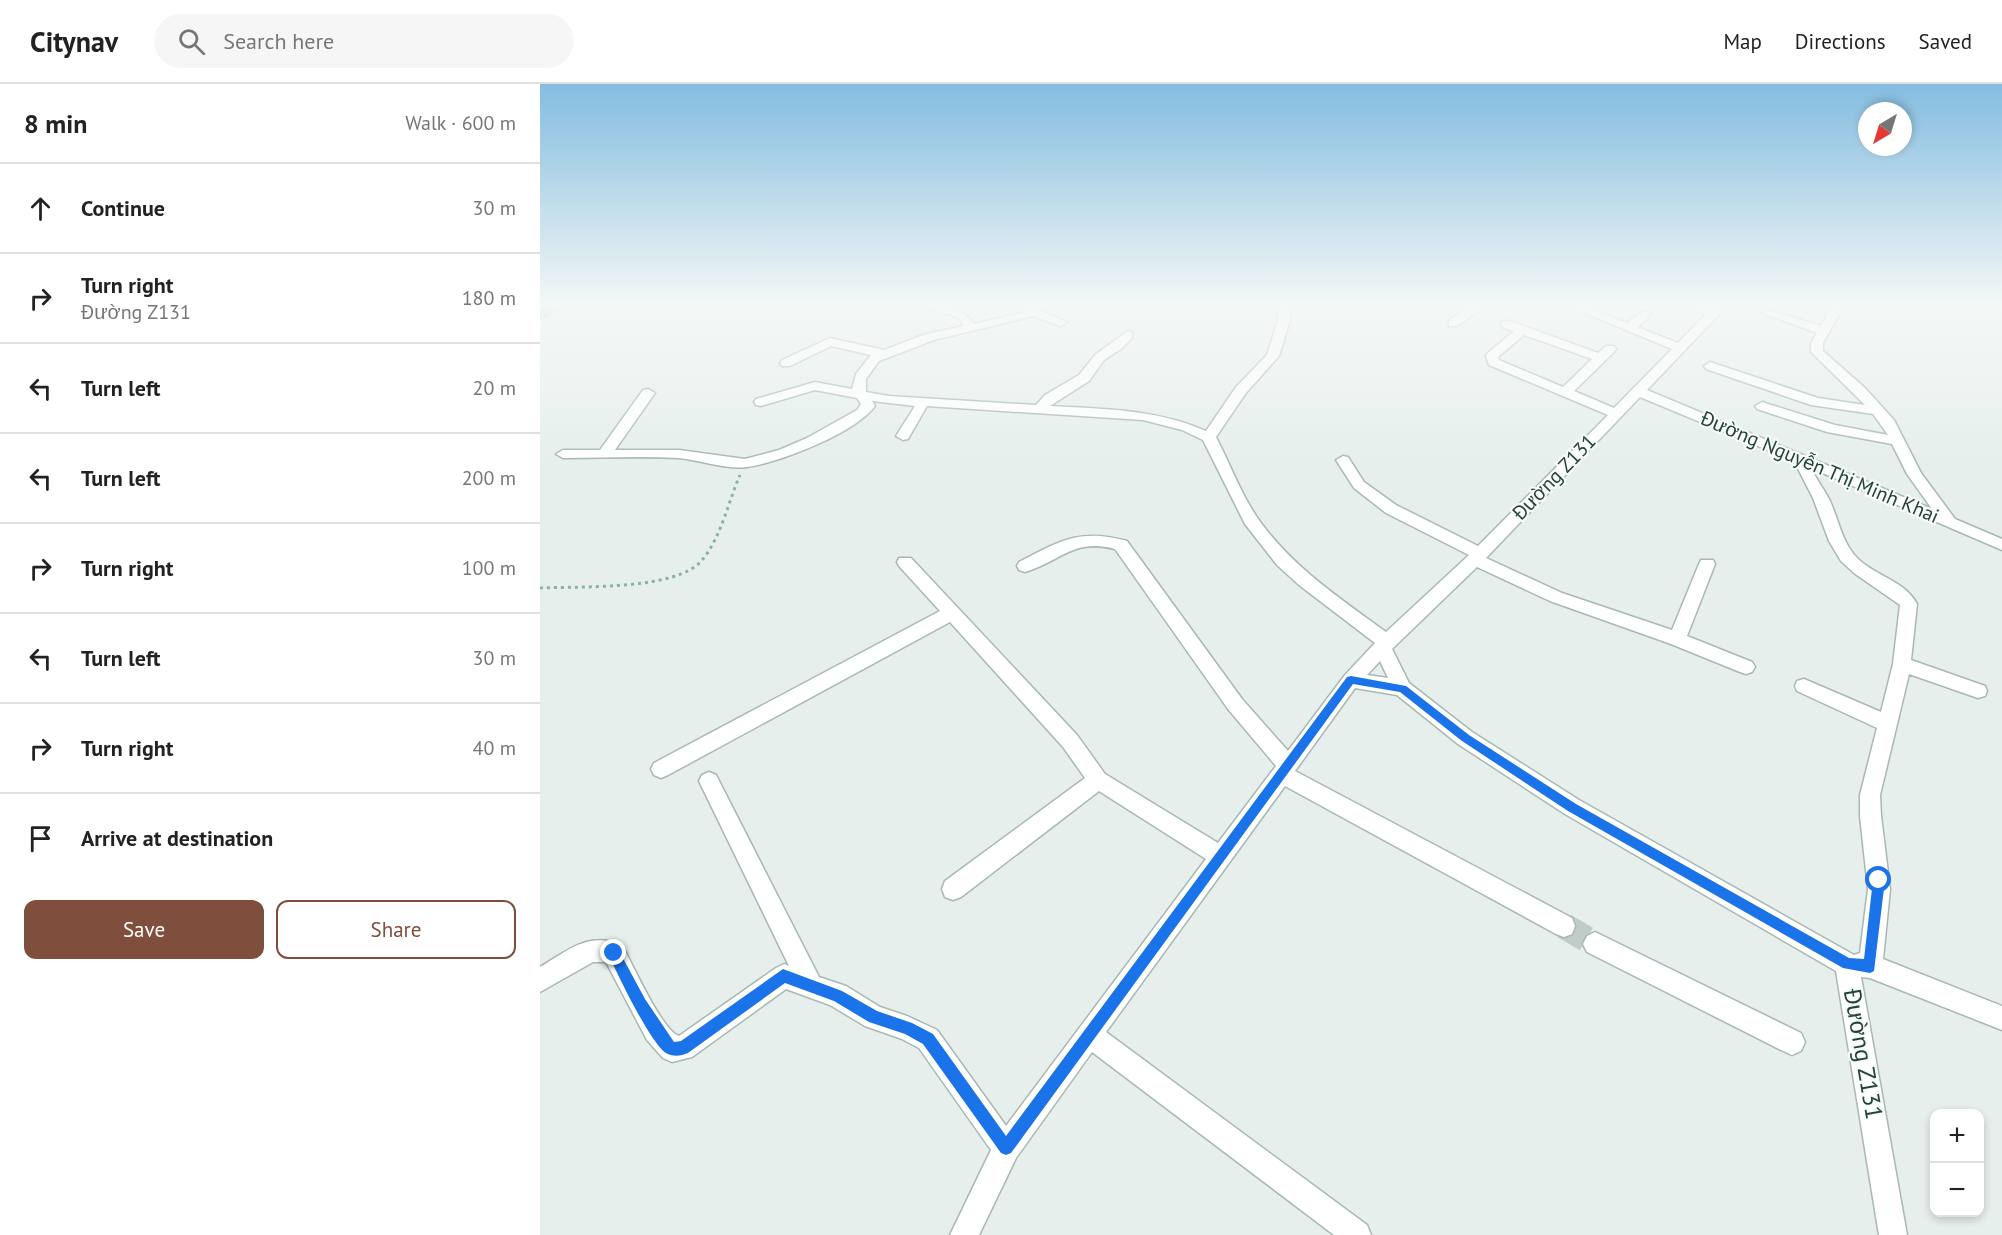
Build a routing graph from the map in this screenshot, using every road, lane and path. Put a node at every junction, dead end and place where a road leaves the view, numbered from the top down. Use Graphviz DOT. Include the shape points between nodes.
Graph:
graph roads {
  1 [pos="797,358"];
  2 [pos="878,358"];
  3 [pos="1099,358"];
  4 [pos="1271,358"];
  5 [pos="1492,358"];
  6 [pos="1600,358"];
  7 [pos="1670,358"];
  8 [pos="1823,358"];
  9 [pos="786,363"];
  10 [pos="1710,366"];
  11 [pos="1637,391"];
  12 [pos="1565,392"];
  13 [pos="648,393"];
  14 [pos="861,395"];
  15 [pos="924,401"];
  16 [pos="761,402"];
  17 [pos="1762,406"];
  18 [pos="1039,410"];
  19 [pos="1875,410"];
  20 [pos="1615,413"];
  21 [pos="903,436"];
  22 [pos="1209,437"];
  23 [pos="1899,441"];
  24 [pos="605,453"];
  25 [pos="563,454"];
  26 [pos="1801,458"];
  27 [pos="1343,460"];
  28 [pos="746,463"];
  29 [pos="1950,522"];
  30 [pos="2002,545"];
  31 [pos="1478,556"];
  32 [pos="905,562"];
  33 [pos="1707,564"];
  34 [pos="1025,566"];
  35 [pos="540,588"];
  36 [pos="952,613"];
  37 [pos="1677,639"];
  38 [pos="1384,645"];
  39 [pos="1902,664"];
  40 [pos="1746,667"];
  41 [pos="1351,680"];
  42 [pos="1804,686"];
  43 [pos="1402,688"];
  44 [pos="1978,691"];
  45 [pos="1886,723"];
  46 [pos="662,769"];
  47 [pos="1284,770"];
  48 [pos="1098,780"];
  49 [pos="709,781"];
  50 [pos="1221,856"];
  51 [pos="953,889"];
  52 [pos="1564,927"];
  53 [pos="1594,944"];
  54 [pos="1858,965"];
  55 [pos="540,980"];
  56 [pos="811,986"];
  57 [pos="2002,1018"];
  58 [pos="1089,1035"];
  59 [pos="1792,1042"];
  60 [pos="1006,1148"];
  61 [pos="964,1235"];
  62 [pos="1357,1235"];
  63 [pos="1893,1235"];
  1 -- 9 [label="street"];
  2 -- 14 [label="street" via="861,376"];
  3 -- 18 [label="street" via="1084,378 1050,398"];
  4 -- 22 [label="street" via="1241,390"];
  5 -- 12 [label="street" via="1492,362"];
  6 -- 12 [label="street"];
  7 -- 11 [label="street, Đường Z131"];
  8 -- 19 [label="street"];
  10 -- 19 [label="street" via="1816,402"];
  11 -- 20 [label="street, Đường Z131"];
  11 -- 26 [label="street, Đường Nguyễn Thị Minh Khai"];
  12 -- 20 [label="street"];
  13 -- 24 [label="street"];
  14 -- 15 [label="street"];
  14 -- 16 [label="street" via="812,386"];
  14 -- 28 [label="street" via="868,406 852,419 784,453"];
  15 -- 18 [label="street"];
  15 -- 21 [label="street"];
  17 -- 23 [label="street" via="1832,429"];
  18 -- 22 [label="street" via="1169,421"];
  19 -- 23 [label="street" via="1889,423"];
  20 -- 31 [label="street, Đường Z131"];
  22 -- 38 [label="street" via="1266,542 1305,581"];
  23 -- 29 [label="street" via="1914,474"];
  24 -- 25 [label="street"];
  24 -- 28 [label="street" via="679,454"];
  26 -- 29 [label="street, Đường Nguyễn Thị Minh Khai"];
  26 -- 39 [label="street" via="1824,505 1837,544 1853,564 1909,604"];
  27 -- 31 [label="street" via="1359,485 1390,508"];
  28 -- 35 [label="path" via="715,537 702,560 689,572 632,584"];
  29 -- 30 [label="street, Đường Nguyễn Thị Minh Khai"];
  31 -- 37 [label="street" via="1556,597"];
  31 -- 38 [label="street, Đường Z131"];
  32 -- 36 [label="street"];
  33 -- 37 [label="street"];
  34 -- 47 [label="street" via="1074,542 1100,538 1121,545"];
  36 -- 46 [label="street"];
  36 -- 48 [label="street" via="1070,741"];
  37 -- 40 [label="street"];
  38 -- 41 [label="street, Đường Z131"];
  38 -- 43 [label="street"];
  39 -- 44 [label="street"];
  39 -- 45 [label="street"];
  41 -- 43 [label="street"];
  41 -- 47 [label="street, Đường Z131"];
  42 -- 45 [label="street"];
  43 -- 54 [label="street, Đường Z131" via="1465,738 1572,807"];
  45 -- 54 [label="street" via="1869,811 1879,880"];
  47 -- 50 [label="street, Đường Z131"];
  47 -- 52 [label="street"];
  48 -- 50 [label="street"];
  48 -- 51 [label="street"];
  49 -- 56 [label="street"];
  50 -- 58 [label="street, Đường Z131"];
  53 -- 59 [label="street"];
  54 -- 57 [label="street"];
  54 -- 63 [label="street, Đường Z131"];
  55 -- 56 [label="street" via="590,951 614,953 665,1044 672,1049 683,1048 783,976"];
  56 -- 60 [label="street" via="928,1039"];
  58 -- 60 [label="street, Đường Z131"];
  58 -- 62 [label="street"];
  60 -- 61 [label="street, Đường Z131"];
}
